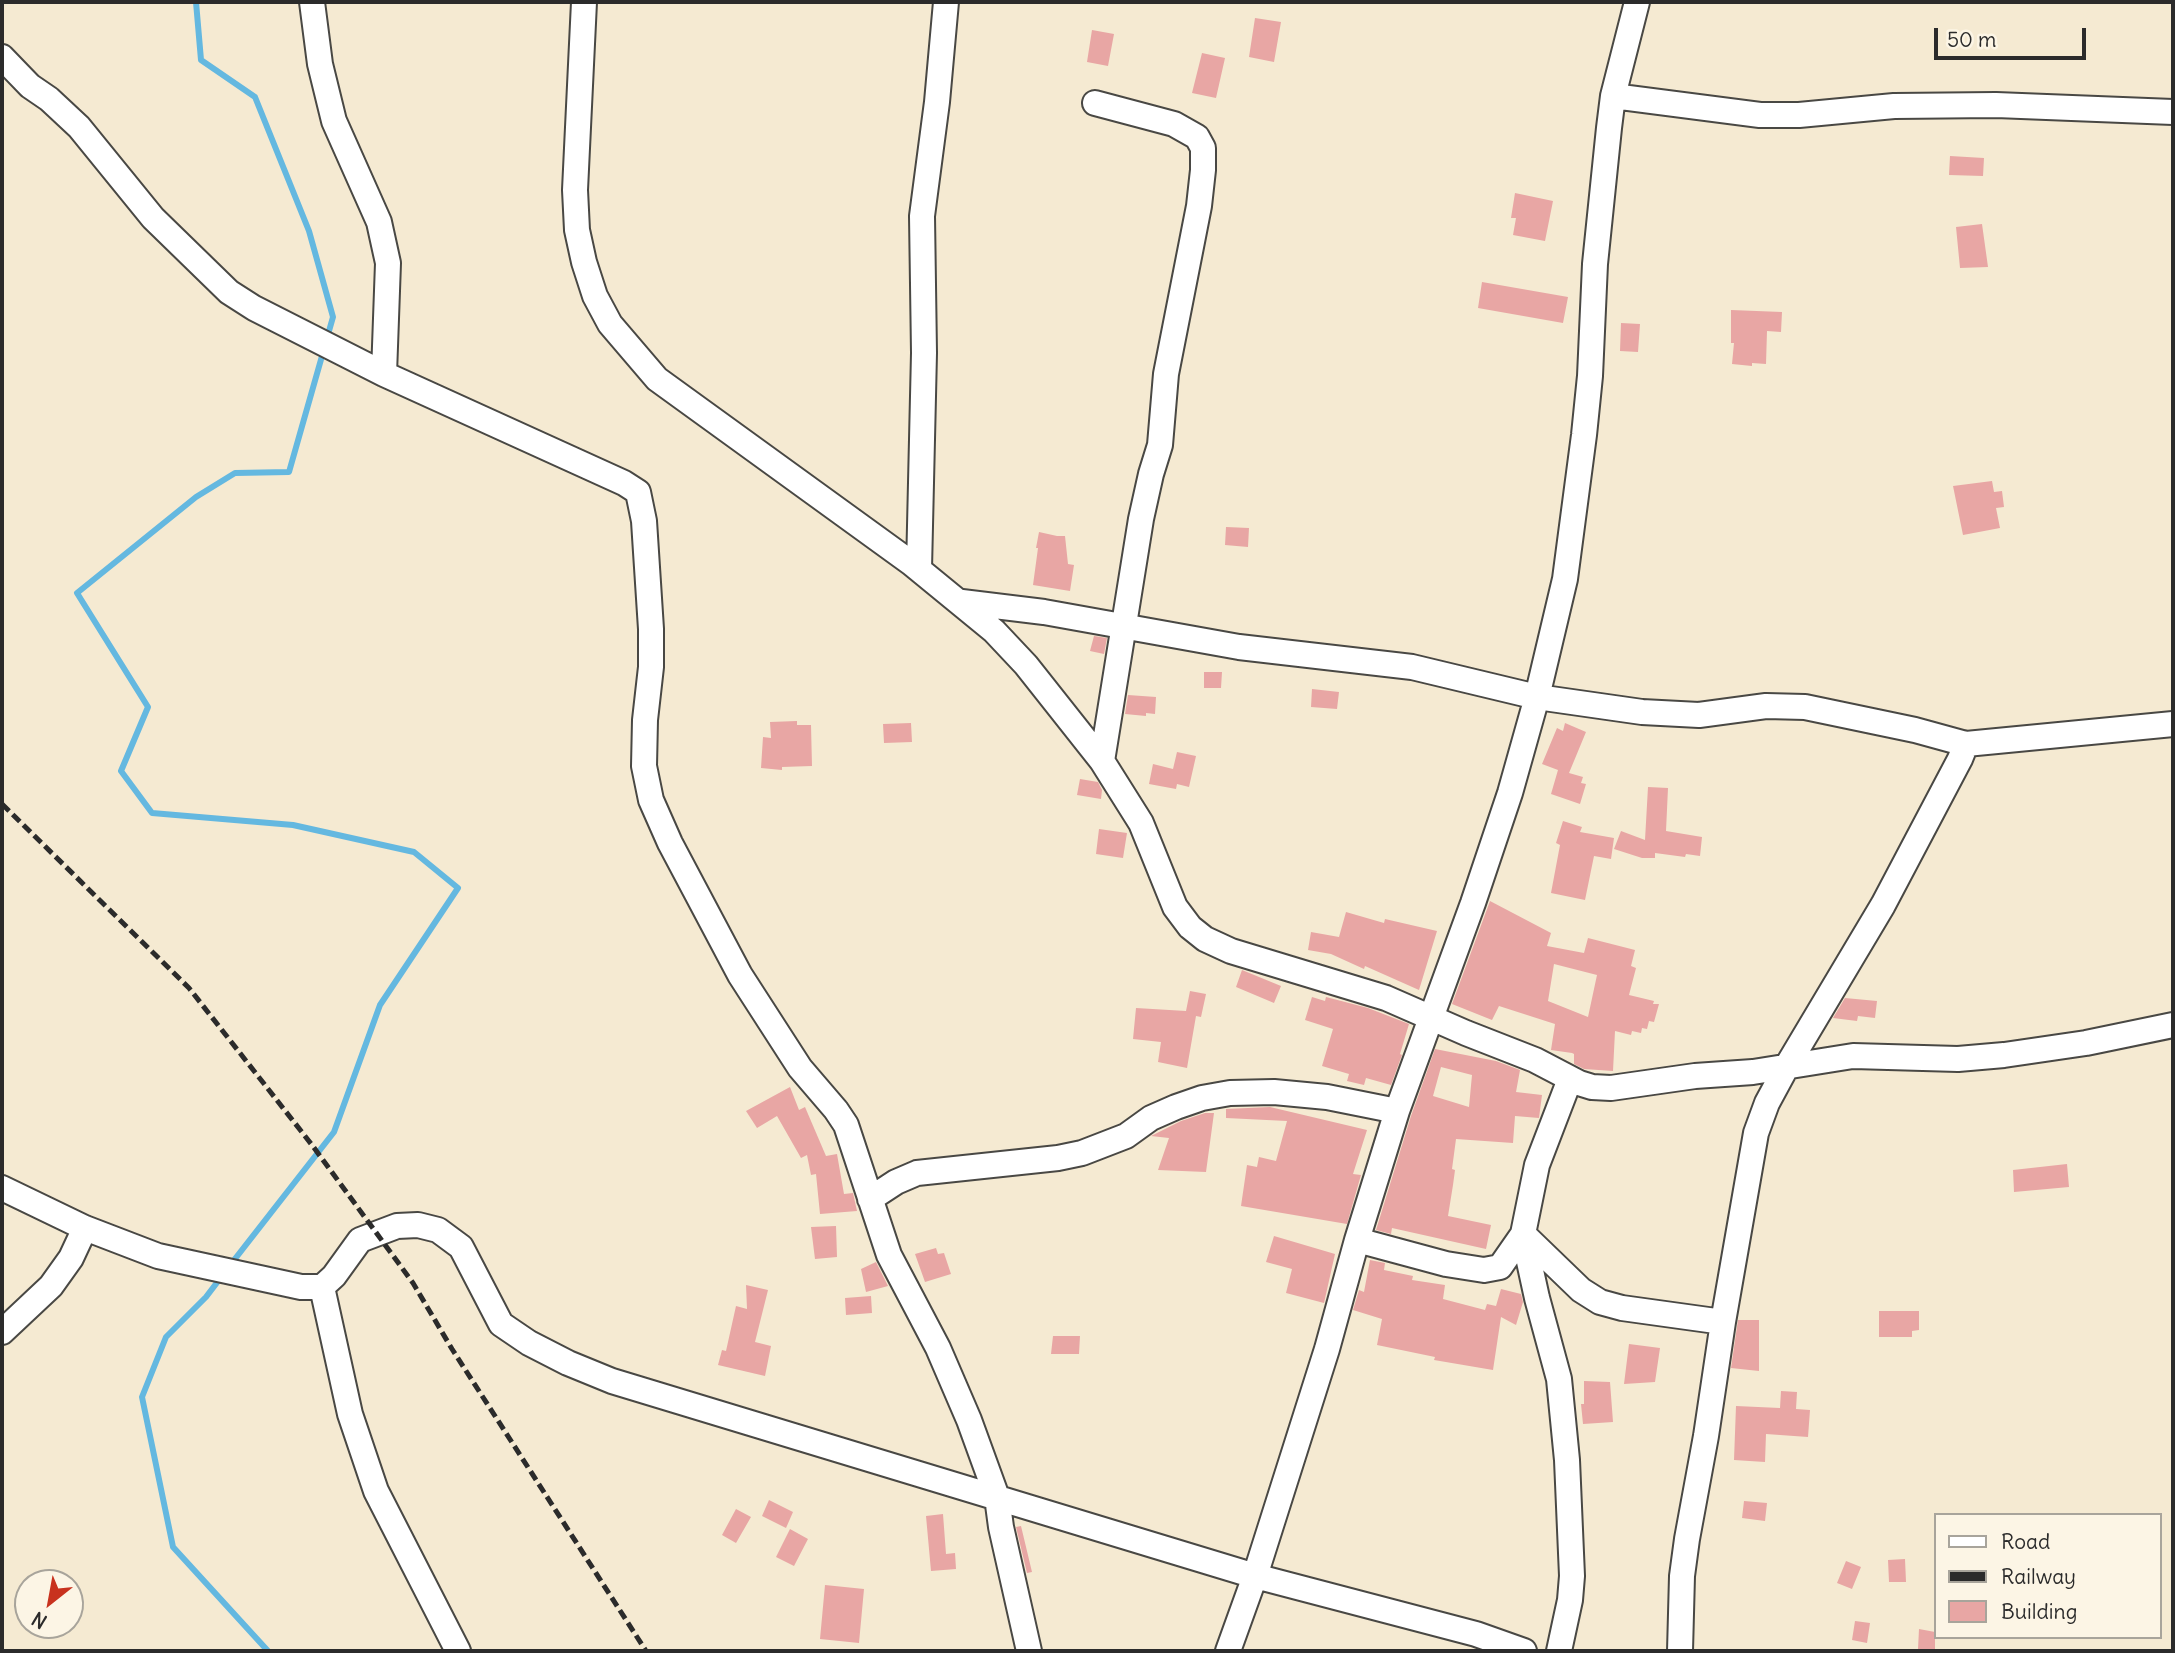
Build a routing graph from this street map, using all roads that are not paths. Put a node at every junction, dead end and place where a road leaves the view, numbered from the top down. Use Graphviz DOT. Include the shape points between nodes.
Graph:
graph roads {
  1 [pos="312,2"];
  2 [pos="584,2"];
  3 [pos="946,2"];
  4 [pos="1637,2"];
  5 [pos="2,57"];
  6 [pos="1613,96"];
  7 [pos="1095,103"];
  8 [pos="2173,112"];
  9 [pos="384,374"];
  10 [pos="919,569"];
  11 [pos="962,602"];
  12 [pos="1125,625"];
  13 [pos="1537,697"];
  14 [pos="2173,724"];
  15 [pos="1966,744"];
  16 [pos="1102,761"];
  17 [pos="1430,1018"];
  18 [pos="2173,1025"];
  19 [pos="1787,1066"];
  20 [pos="1570,1079"];
  21 [pos="1397,1111"];
  22 [pos="2,1188"];
  23 [pos="870,1199"];
  24 [pos="85,1228"];
  25 [pos="1523,1234"];
  26 [pos="1357,1240"];
  27 [pos="322,1287"];
  28 [pos="1723,1322"];
  29 [pos="2,1332"];
  30 [pos="997,1496"];
  31 [pos="1255,1576"];
  32 [pos="1513,1650"];
  33 [pos="458,1651"];
  34 [pos="1029,1651"];
  35 [pos="1228,1651"];
  36 [pos="1559,1651"];
  37 [pos="1680,1651"];
  1 -- 9 [label="street" via="334,121 379,222 388,263"];
  2 -- 10 [label="street" via="577,230 583,262 610,324 657,379"];
  3 -- 10 [label="street" via="922,216"];
  4 -- 6 [label="street"];
  5 -- 9 [label="street" via="79,127 153,218 220,284 254,309"];
  6 -- 8 [label="street" via="1760,115 1996,105"];
  6 -- 13 [label="street" via="1599,215 1584,435 1565,579"];
  7 -- 12 [label="street" via="1174,124 1197,137 1203,148 1199,206 1166,373 1160,445 1141,519"];
  9 -- 23 [label="street" via="638,492 651,629 644,766 651,800 740,975 800,1068 846,1125"];
  10 -- 11 [label="street"];
  11 -- 12 [label="street"];
  11 -- 16 [label="street" via="1026,665"];
  12 -- 13 [label="street" via="1239,647 1412,667"];
  12 -- 16 [label="street"];
  13 -- 15 [label="street" via="1672,715 1805,707"];
  13 -- 17 [label="street" via="1502,818"];
  14 -- 15 [label="street"];
  15 -- 19 [label="street" via="1883,905"];
  16 -- 17 [label="street" via="1140,823 1175,907 1190,927 1222,948 1386,998"];
  17 -- 20 [label="street"];
  17 -- 21 [label="street"];
  18 -- 19 [label="street" via="2004,1055 1958,1059 1853,1056"];
  19 -- 20 [label="street" via="1611,1088"];
  19 -- 28 [label="street" via="1756,1133"];
  20 -- 25 [label="street" via="1537,1165"];
  21 -- 23 [label="street" via="1300,1094 1230,1093 1202,1098 1151,1118 1126,1136 1082,1153 918,1173"];
  21 -- 26 [label="street"];
  22 -- 24 [label="street"];
  23 -- 30 [label="street" via="889,1255 938,1348"];
  24 -- 27 [label="street" via="158,1256 279,1284"];
  24 -- 29 [label="street" via="51,1286"];
  25 -- 26 [label="street" via="1500,1267 1484,1270"];
  25 -- 28 [label="street" via="1581,1290 1600,1302"];
  25 -- 36 [label="street" via="1559,1379 1567,1460 1572,1576"];
  26 -- 31 [label="street"];
  27 -- 30 [label="street" via="360,1240 397,1226 438,1230 460,1247 501,1324 568,1363 612,1381"];
  27 -- 33 [label="street" via="350,1414 376,1491"];
  28 -- 37 [label="street" via="1683,1563"];
  30 -- 31 [label="street"];
  30 -- 34 [label="street"];
  31 -- 32 [label="street" via="1476,1634"];
  31 -- 35 [label="street"];
}
